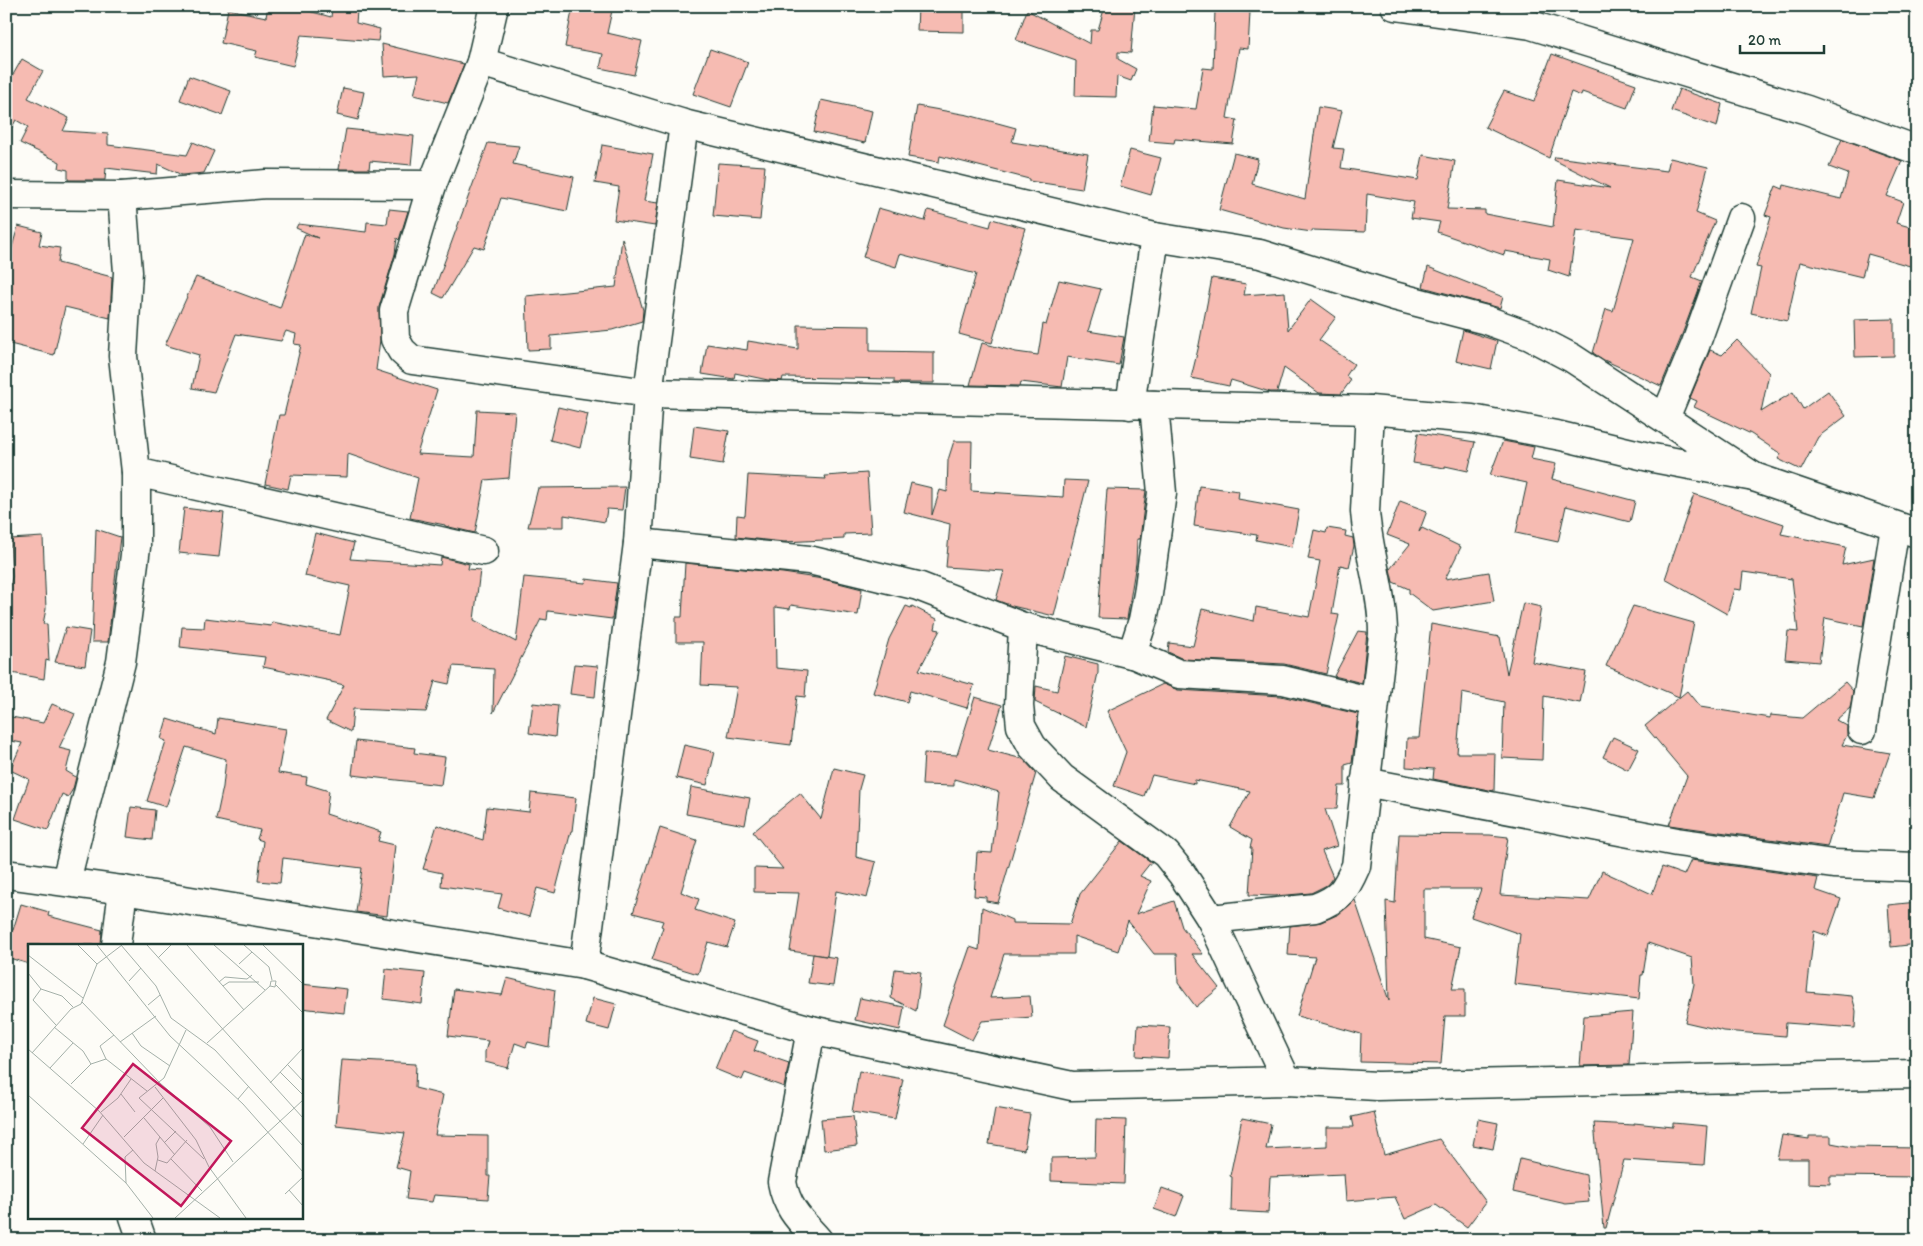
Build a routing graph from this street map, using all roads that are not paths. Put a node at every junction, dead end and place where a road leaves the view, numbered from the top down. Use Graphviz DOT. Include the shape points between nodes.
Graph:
graph roads {
  1 [pos="494,6"];
  2 [pos="1395,6"];
  3 [pos="480,62"];
  4 [pos="684,124"];
  5 [pos="1917,150"];
  6 [pos="432,185"];
  7 [pos="6,196"];
  8 [pos="122,196"];
  9 [pos="1741,218"];
  10 [pos="1154,237"];
  11 [pos="648,393"];
  12 [pos="1142,405"];
  13 [pos="1370,410"];
  14 [pos="1665,418"];
  15 [pos="136,472"];
  16 [pos="1754,477"];
  17 [pos="1906,530"];
  18 [pos="638,543"];
  19 [pos="484,551"];
  20 [pos="1022,627"];
  21 [pos="1132,654"];
  22 [pos="1374,702"];
  23 [pos="1862,730"];
  24 [pos="1365,782"];
  25 [pos="1917,867"];
  26 [pos="6,874"];
  27 [pos="66,881"];
  28 [pos="123,890"];
  29 [pos="1211,919"];
  30 [pos="116,944"];
  31 [pos="584,965"];
  32 [pos="811,1030"];
  33 [pos="1917,1074"];
  34 [pos="1287,1081"];
  35 [pos="134,1218"];
  36 [pos="142,1240"];
  37 [pos="818,1240"];
  1 -- 3 [label="street"];
  2 -- 5 [label="street" via="1531,25 1807,110"];
  3 -- 4 [label="street"];
  3 -- 6 [label="street"];
  4 -- 10 [label="street"];
  4 -- 11 [label="street"];
  6 -- 8 [label="street" via="266,184"];
  6 -- 11 [label="street" via="394,311 395,339 412,360"];
  7 -- 8 [label="street"];
  8 -- 15 [label="street" via="128,272 124,356"];
  9 -- 14 [label="street"];
  10 -- 12 [label="street"];
  10 -- 14 [label="street" via="1260,254 1394,296 1486,320 1530,336 1572,358"];
  11 -- 12 [label="street"];
  11 -- 18 [label="street"];
  12 -- 13 [label="street"];
  12 -- 21 [label="street" via="1162,493 1148,594"];
  13 -- 16 [label="street" via="1472,419"];
  13 -- 22 [label="street" via="1366,528 1383,617"];
  14 -- 16 [label="street"];
  15 -- 19 [label="street"];
  15 -- 27 [label="street" via="137,536 122,662"];
  16 -- 17 [label="street"];
  17 -- 23 [label="street"];
  18 -- 20 [label="street" via="809,560 918,586"];
  18 -- 31 [label="street"];
  20 -- 21 [label="street"];
  20 -- 29 [label="street" via="1019,706 1021,726 1032,746 1062,778 1166,854"];
  21 -- 22 [label="street" via="1186,676 1287,680"];
  22 -- 24 [label="street"];
  24 -- 25 [label="street" via="1687,843 1833,864"];
  24 -- 29 [label="street" via="1356,866 1347,888 1340,895 1315,908"];
  26 -- 27 [label="street"];
  27 -- 28 [label="street"];
  28 -- 30 [label="street"];
  28 -- 31 [label="street"];
  29 -- 34 [label="street"];
  31 -- 32 [label="street"];
  32 -- 34 [label="street" via="1072,1086"];
  32 -- 37 [label="street" via="782,1182 793,1213"];
  33 -- 34 [label="street" via="1377,1086"];
  35 -- 36 [label="street"];
}
